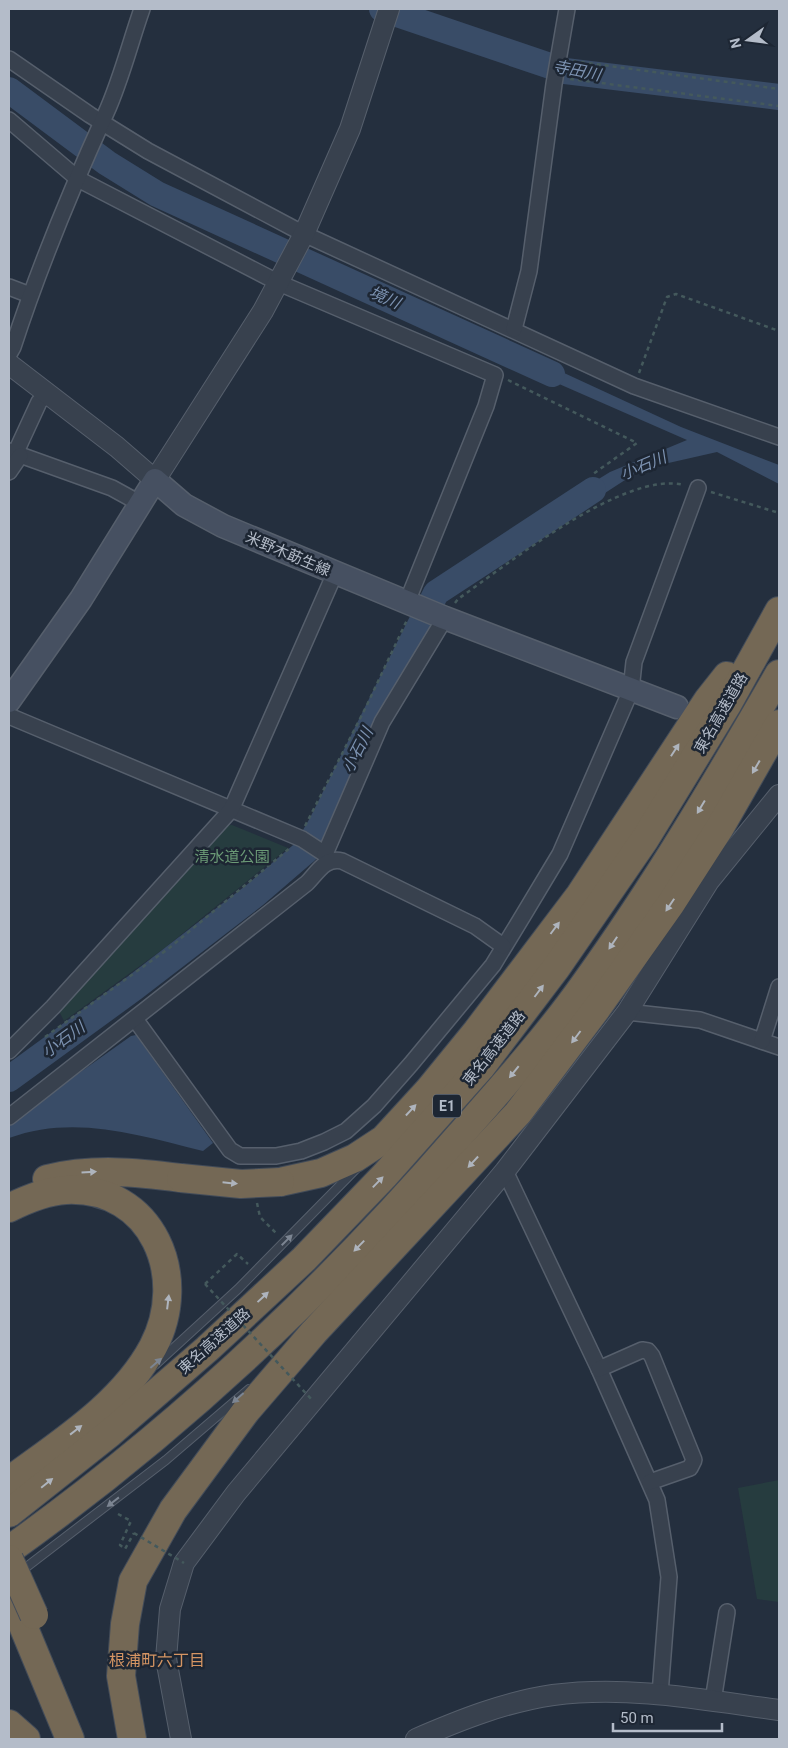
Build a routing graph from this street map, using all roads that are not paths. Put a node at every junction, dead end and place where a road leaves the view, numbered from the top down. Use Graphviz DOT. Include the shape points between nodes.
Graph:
graph roads {
  1 [pos="142,9"];
  2 [pos="389,9"];
  3 [pos="566,9"];
  4 [pos="9,59"];
  5 [pos="9,120"];
  6 [pos="100,124"];
  7 [pos="78,176"];
  8 [pos="304,234"];
  9 [pos="280,283"];
  10 [pos="9,287"];
  11 [pos="30,296"];
  12 [pos="514,329"];
  13 [pos="9,354"];
  14 [pos="9,364"];
  15 [pos="47,394"];
  16 [pos="779,437"];
  17 [pos="15,453"];
  18 [pos="9,472"];
  19 [pos="155,480"];
  20 [pos="698,488"];
  21 [pos="142,504"];
  22 [pos="335,573"];
  23 [pos="410,603"];
  24 [pos="779,610"];
  25 [pos="444,618"];
  26 [pos="779,674"];
  27 [pos="631,690"];
  28 [pos="9,701"];
  29 [pos="676,707"];
  30 [pos="9,716"];
  31 [pos="779,724"];
  32 [pos="779,795"];
  33 [pos="231,810"];
  34 [pos="324,854"];
  35 [pos="504,946"];
  36 [pos="779,987"];
  37 [pos="628,1012"];
  38 [pos="135,1019"];
  39 [pos="762,1041"];
  40 [pos="13,1046"];
  41 [pos="779,1047"];
  42 [pos="9,1117"];
  43 [pos="384,1139"];
  44 [pos="505,1170"];
  45 [pos="9,1194"];
  46 [pos="9,1208"];
  47 [pos="314,1332"];
  48 [pos="599,1369"];
  49 [pos="266,1374"];
  50 [pos="252,1386"];
  51 [pos="106,1406"];
  52 [pos="9,1480"];
  53 [pos="650,1482"];
  54 [pos="9,1513"];
  55 [pos="9,1550"];
  56 [pos="9,1560"];
  57 [pos="9,1580"];
  58 [pos="9,1592"];
  59 [pos="727,1612"];
  60 [pos="28,1617"];
  61 [pos="660,1694"];
  62 [pos="713,1701"];
  63 [pos="779,1710"];
  64 [pos="9,1724"];
  65 [pos="26,1739"];
  66 [pos="70,1739"];
  67 [pos="89,1739"];
  68 [pos="132,1739"];
  69 [pos="181,1739"];
  70 [pos="416,1739"];
  1 -- 6 [label="street"];
  2 -- 8 [label="street" via="350,129"];
  3 -- 12 [label="street" via="529,271"];
  4 -- 6 [label="street"];
  5 -- 7 [label="street"];
  6 -- 7 [label="street"];
  6 -- 8 [label="street"];
  7 -- 9 [label="street"];
  7 -- 11 [label="street"];
  8 -- 9 [label="street"];
  8 -- 12 [label="street"];
  9 -- 19 [label="street"];
  9 -- 23 [label="street" via="495,375"];
  10 -- 11 [label="street"];
  11 -- 13 [label="street"];
  12 -- 16 [label="street" via="634,386"];
  14 -- 15 [label="street"];
  15 -- 17 [label="street" via="39,402"];
  15 -- 19 [label="street"];
  17 -- 18 [label="street"];
  17 -- 21 [label="street" via="112,488"];
  19 -- 21 [label="main road"];
  19 -- 22 [label="main road, 米野木莇生線" via="184,504 223,526"];
  20 -- 27 [label="street" via="634,662"];
  21 -- 28 [label="main road" via="81,599"];
  22 -- 23 [label="main road, 米野木莇生線"];
  22 -- 33 [label="street"];
  23 -- 25 [label="main road, 米野木莇生線"];
  43 -- 24 [label="highway, one-way" via="477,1031 574,903 708,700"];
  54 -- 24 [label="highway, 東名高速道路 / E1, one-way" via="110,1433 304,1259 482,1067 556,968 645,839 727,704"];
  25 -- 27 [label="main road, 米野木莇生線"];
  25 -- 34 [label="street" via="382,722"];
  26 -- 55 [label="highway, 東名高速道路 / E1, one-way" via="662,870 583,986 506,1083 416,1187 327,1280 228,1374 139,1452"];
  27 -- 29 [label="main road, 米野木莇生線"];
  27 -- 35 [label="street" via="560,854"];
  30 -- 33 [label="street"];
  31 -- 47 [label="highway, one-way" via="719,829 670,905 524,1106"];
  32 -- 37 [label="street" via="709,881"];
  33 -- 34 [label="street" via="300,838"];
  33 -- 40 [label="street" via="53,1007"];
  34 -- 35 [label="street" via="474,926"];
  34 -- 38 [label="street" via="324,864 307,883"];
  35 -- 38 [label="street" via="494,965 374,1106 346,1130 324,1142 276,1156 240,1156 230,1150"];
  36 -- 39 [label="street"];
  37 -- 39 [label="street" via="700,1020"];
  37 -- 44 [label="street"];
  38 -- 42 [label="street"];
  39 -- 41 [label="street"];
  45 -- 43 [label="highway, one-way, bridge" via="49,1178 82,1172 128,1172 241,1184 280,1182 338,1167"];
  51 -- 43 [label="lane, one-way" via="238,1289"];
  44 -- 48 [label="street"];
  44 -- 69 [label="street" via="236,1493 184,1563 170,1608 166,1659"];
  51 -- 46 [label="highway, one-way" via="142,1366 162,1325 169,1290 162,1251 139,1217 104,1195 67,1190 27,1199"];
  47 -- 49 [label="lane"];
  47 -- 68 [label="highway" via="246,1411 172,1510 133,1580 121,1676"];
  48 -- 53 [label="street"];
  48 -- 53 [label="street" via="642,1350 652,1356 694,1460 690,1468"];
  50 -- 57 [label="lane, one-way" via="166,1460"];
  52 -- 51 [label="highway, one-way"];
  53 -- 61 [label="street" via="657,1500 670,1577"];
  56 -- 60 [label="highway, bridge"];
  58 -- 60 [label="highway"];
  59 -- 62 [label="street"];
  60 -- 66 [label="highway"];
  60 -- 67 [label="highway"];
  61 -- 62 [label="street"];
  61 -- 70 [label="street" via="553,1695 486,1711"];
  62 -- 63 [label="street"];
  64 -- 65 [label="highway"];
}
